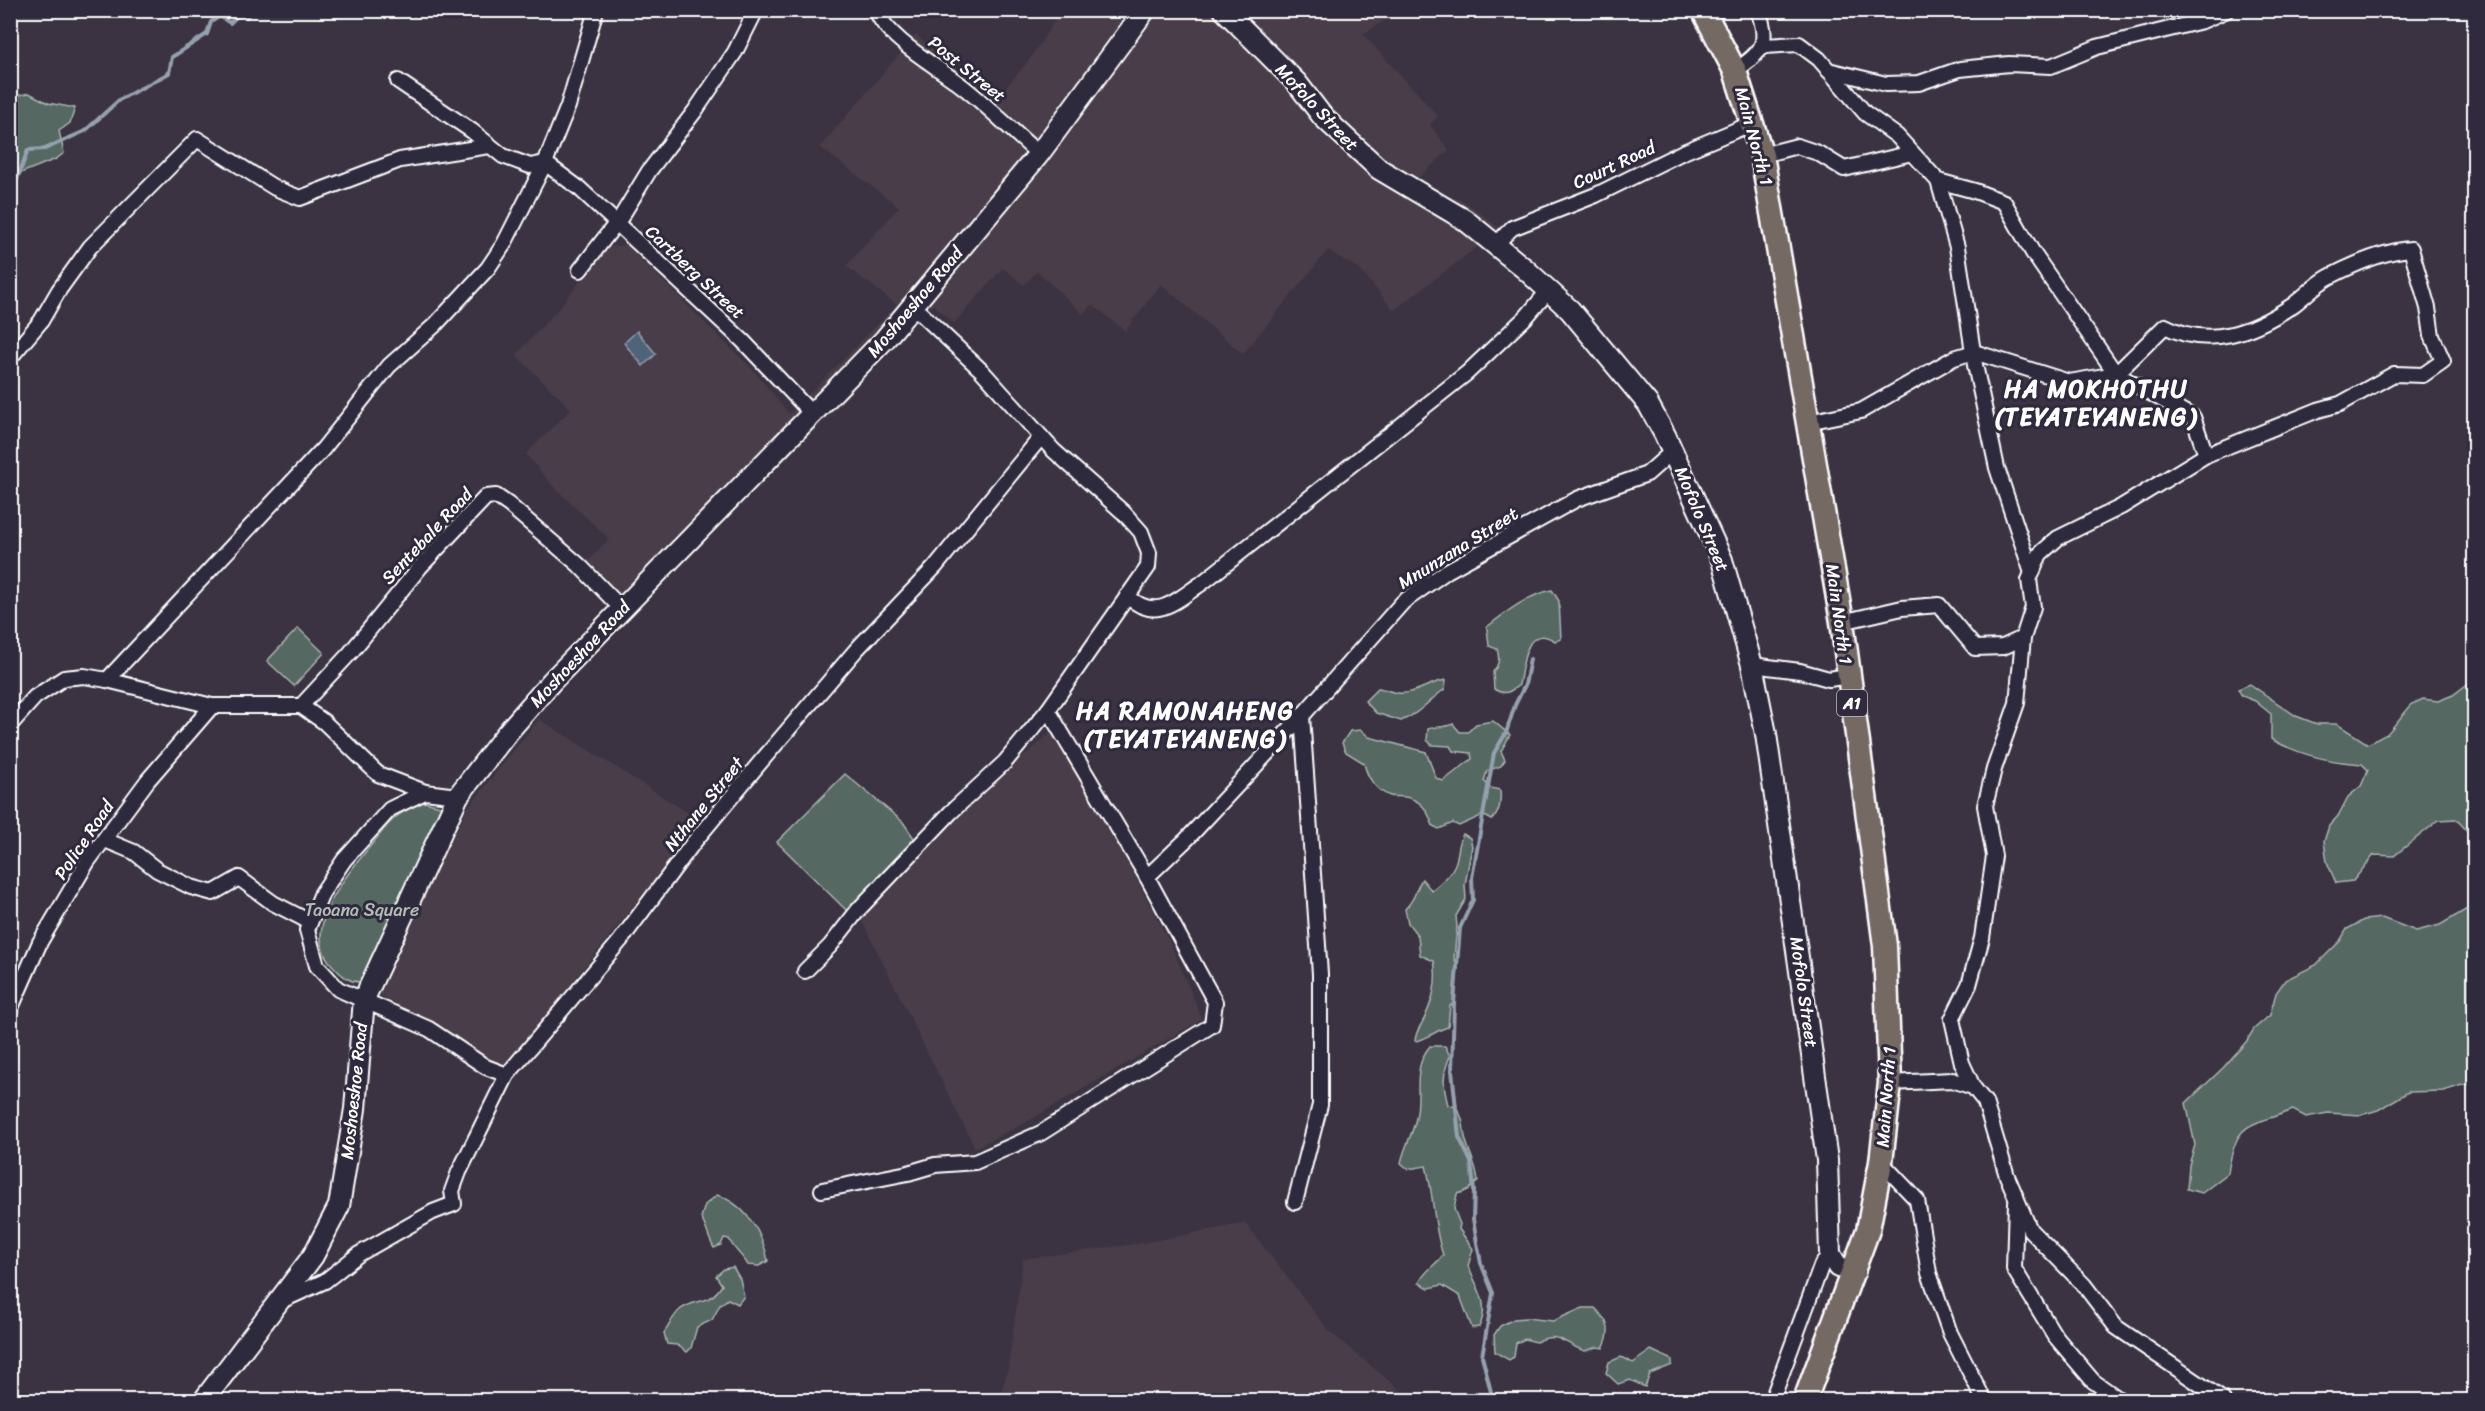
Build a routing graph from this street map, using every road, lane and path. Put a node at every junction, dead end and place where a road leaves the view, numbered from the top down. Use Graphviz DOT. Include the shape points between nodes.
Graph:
graph roads {
  1 [pos="596,10"];
  2 [pos="756,10"];
  3 [pos="876,10"];
  4 [pos="1145,10"];
  5 [pos="1224,10"];
  6 [pos="1703,10"];
  7 [pos="1758,10"];
  8 [pos="2227,10"];
  9 [pos="1764,46"];
  10 [pos="1828,70"];
  11 [pos="1735,71"];
  12 [pos="398,81"];
  13 [pos="1753,123"];
  14 [pos="489,146"];
  15 [pos="1912,153"];
  16 [pos="1039,154"];
  17 [pos="1762,155"];
  18 [pos="545,163"];
  19 [pos="1938,181"];
  20 [pos="616,223"];
  21 [pos="1495,245"];
  22 [pos="580,270"];
  23 [pos="1549,290"];
  24 [pos="913,306"];
  25 [pos="1974,352"];
  26 [pos="10,358"];
  27 [pos="2116,374"];
  28 [pos="813,415"];
  29 [pos="1808,422"];
  30 [pos="1041,437"];
  31 [pos="1673,451"];
  32 [pos="2206,455"];
  33 [pos="2032,573"];
  34 [pos="1127,596"];
  35 [pos="621,609"];
  36 [pos="1842,622"];
  37 [pos="2023,638"];
  38 [pos="1752,665"];
  39 [pos="1848,676"];
  40 [pos="107,680"];
  41 [pos="212,706"];
  42 [pos="301,706"];
  43 [pos="1048,710"];
  44 [pos="1302,716"];
  45 [pos="10,725"];
  46 [pos="425,792"];
  47 [pos="458,796"];
  48 [pos="105,840"];
  49 [pos="1147,877"];
  50 [pos="310,922"];
  51 [pos="805,971"];
  52 [pos="364,999"];
  53 [pos="10,1010"];
  54 [pos="507,1075"];
  55 [pos="1890,1083"];
  56 [pos="1973,1087"];
  57 [pos="1881,1162"];
  58 [pos="822,1190"];
  59 [pos="2016,1197"];
  60 [pos="1295,1202"];
  61 [pos="1830,1254"];
  62 [pos="1855,1271"];
  63 [pos="279,1302"];
  64 [pos="208,1398"];
  65 [pos="1772,1401"];
  66 [pos="1805,1401"];
  67 [pos="1984,1401"];
  68 [pos="2120,1401"];
  69 [pos="2223,1401"];
  1 -- 18 [label="street" via="568,106"];
  2 -- 20 [label="street" via="735,52"];
  3 -- 16 [label="street, Post Street" via="893,36 964,87"];
  4 -- 16 [label="street, Moshoeshoe Road"];
  5 -- 21 [label="street, Mofolo Street" via="1297,83 1323,117 1379,169 1464,220"];
  6 -- 11 [label="main road, Main North 1 / A1"];
  7 -- 9 [label="street"];
  8 -- 10 [label="street" via="2202,21 2097,46 2051,66 2009,64 1960,69 1919,83 1897,84"];
  9 -- 10 [label="street" via="1799,44"];
  9 -- 11 [label="street"];
  10 -- 15 [label="street" via="1865,114 1897,136"];
  11 -- 13 [label="main road, Main North 1 / A1"];
  12 -- 14 [label="street"];
  13 -- 17 [label="main road, Main North 1 / A1"];
  13 -- 21 [label="street, Court Road" via="1596,195 1512,228"];
  14 -- 18 [label="street" via="519,164"];
  14 -- 26 [label="street" via="400,160 300,198 275,188 197,139 90,247 41,321"];
  15 -- 17 [label="street" via="1844,169 1797,146"];
  15 -- 19 [label="street"];
  16 -- 24 [label="street, Moshoeshoe Road"];
  17 -- 29 [label="main road, Main North 1 / A1"];
  18 -- 20 [label="street, Cartberg Street"];
  18 -- 40 [label="street" via="488,268 435,325 389,366 323,448"];
  19 -- 25 [label="street" via="1957,247"];
  19 -- 27 [label="street" via="2004,202 2033,253"];
  20 -- 22 [label="street"];
  20 -- 28 [label="street, Cartberg Street" via="743,341"];
  21 -- 23 [label="street, Mofolo Street"];
  23 -- 31 [label="street, Mofolo Street" via="1648,404"];
  23 -- 34 [label="street" via="1467,373 1202,584 1165,608 1149,610"];
  24 -- 28 [label="street, Moshoeshoe Road"];
  24 -- 30 [label="street" via="981,371"];
  25 -- 27 [label="street" via="2069,382"];
  25 -- 29 [label="street" via="1954,358 1861,411"];
  25 -- 33 [label="street" via="1997,468"];
  27 -- 32 [label="street" via="2193,417"];
  27 -- 32 [label="street" via="2165,326 2183,335 2212,338 2254,328 2293,305 2327,278 2361,261 2411,249 2432,336 2443,361 2423,375 2394,374 2340,404"];
  28 -- 35 [label="street, Moshoeshoe Road"];
  29 -- 36 [label="main road, Main North 1 / A1"];
  30 -- 34 [label="street" via="1141,532 1149,554 1148,567"];
  30 -- 54 [label="street, Nthane Street" via="935,567 856,650 758,765 620,941"];
  31 -- 38 [label="street, Mofolo Street" via="1722,560"];
  31 -- 44 [label="street, Mnunzana Street" via="1647,474 1577,499 1447,572 1403,602"];
  32 -- 33 [label="street" via="2121,507 2058,538 2040,554"];
  33 -- 37 [label="street" via="2029,580 2033,607"];
  34 -- 43 [label="street"];
  35 -- 42 [label="street, Sentebale Road" via="579,565 509,505 495,496 486,497 420,567"];
  35 -- 47 [label="street, Moshoeshoe Road" via="552,681"];
  36 -- 37 [label="street" via="1939,605 1975,648 2003,647"];
  36 -- 39 [label="main road, Main North 1 / A1"];
  37 -- 56 [label="street" via="2017,703 1985,806 1994,856 1982,938 1969,985 1952,1018 1962,1063"];
  38 -- 39 [label="street" via="1829,679"];
  38 -- 61 [label="street, Mofolo Street" via="1768,745 1821,1113 1830,1202"];
  39 -- 55 [label="main road, Main North 1 / A1" via="1885,946"];
  40 -- 41 [label="street"];
  40 -- 45 [label="street" via="64,678 35,696"];
  41 -- 42 [label="street"];
  41 -- 48 [label="street, Police Road" via="148,780"];
  42 -- 46 [label="street" via="324,722 378,774"];
  43 -- 49 [label="street"];
  43 -- 51 [label="street" via="1005,762 858,909 851,922"];
  44 -- 49 [label="street, Mnunzana Street"];
  44 -- 60 [label="street" via="1320,974 1320,1105"];
  46 -- 47 [label="street"];
  46 -- 50 [label="street" via="390,809 366,834 322,893"];
  47 -- 52 [label="street, Moshoeshoe Road"];
  48 -- 50 [label="street" via="134,852 157,870 213,893 239,878 273,903"];
  48 -- 53 [label="street, Police Road" via="88,861 40,942"];
  49 -- 58 [label="street" via="1215,1002 1212,1025 1041,1133 975,1162 935,1165"];
  50 -- 52 [label="street" via="307,930 317,966 338,989"];
  52 -- 54 [label="street" via="429,1029 486,1067"];
  52 -- 63 [label="street, Moshoeshoe Road" via="355,1109 339,1206 313,1256"];
  54 -- 63 [label="street, Nthane Street" via="459,1172 452,1191 454,1204 359,1254 325,1281"];
  55 -- 56 [label="street" via="1952,1080"];
  55 -- 57 [label="main road, Main North 1 / A1"];
  56 -- 59 [label="street" via="1985,1102"];
  57 -- 62 [label="main road, Main North 1 / A1" via="1868,1230"];
  57 -- 67 [label="street" via="1917,1200 1929,1274 1950,1333"];
  59 -- 68 [label="street" via="2014,1269 2055,1336 2093,1382"];
  59 -- 69 [label="street" via="2030,1230 2084,1285 2116,1327"];
  61 -- 62 [label="street" via="1838,1267"];
  61 -- 65 [label="street" via="1822,1264"];
  62 -- 66 [label="main road, Main North 1 / A1"];
  63 -- 64 [label="street, Moshoeshoe Road"];
}
